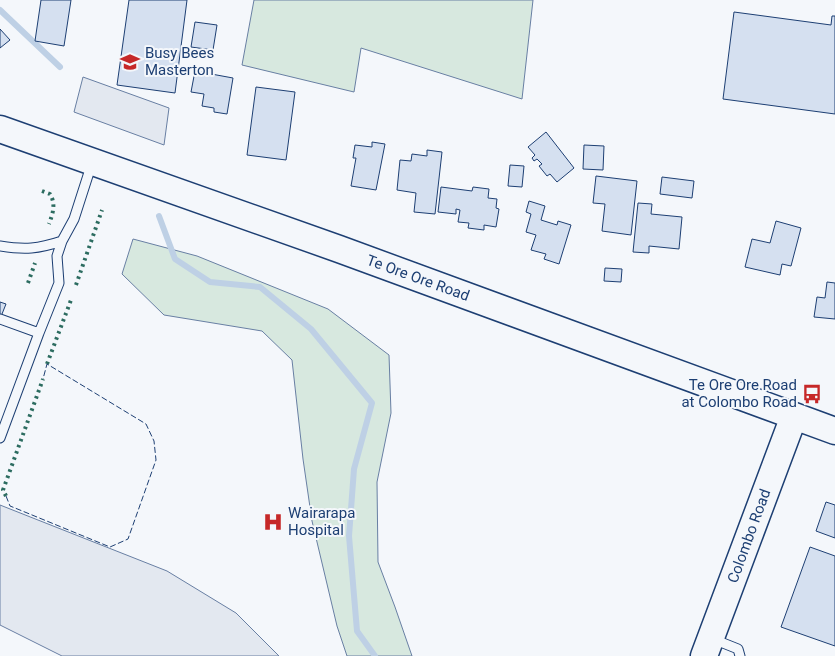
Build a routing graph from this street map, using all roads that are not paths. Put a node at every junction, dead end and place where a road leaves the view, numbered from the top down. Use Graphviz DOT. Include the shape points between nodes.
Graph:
graph roads {
  1 [pos="0,129"];
  2 [pos="92,163"];
  3 [pos="62,241"];
  4 [pos="0,246"];
  5 [pos="0,318"];
  6 [pos="39,333"];
  7 [pos="794,416"];
  8 [pos="835,431"];
  9 [pos="0,437"];
  10 [pos="707,647"];
  11 [pos="740,656"];
  1 -- 2 [label="main road, Te Ore Ore Road"];
  2 -- 3 [label="lane" via="74,220"];
  2 -- 7 [label="main road, Te Ore Ore Road" via="339,249"];
  3 -- 4 [label="lane" via="24,250"];
  3 -- 6 [label="lane" via="57,256 59,283"];
  5 -- 6 [label="lane"];
  6 -- 9 [label="lane"];
  7 -- 8 [label="main road, Te Ore Ore Road"];
  7 -- 10 [label="main road, Colombo Road"];
  10 -- 11 [label="lane" via="738,649"];
}
